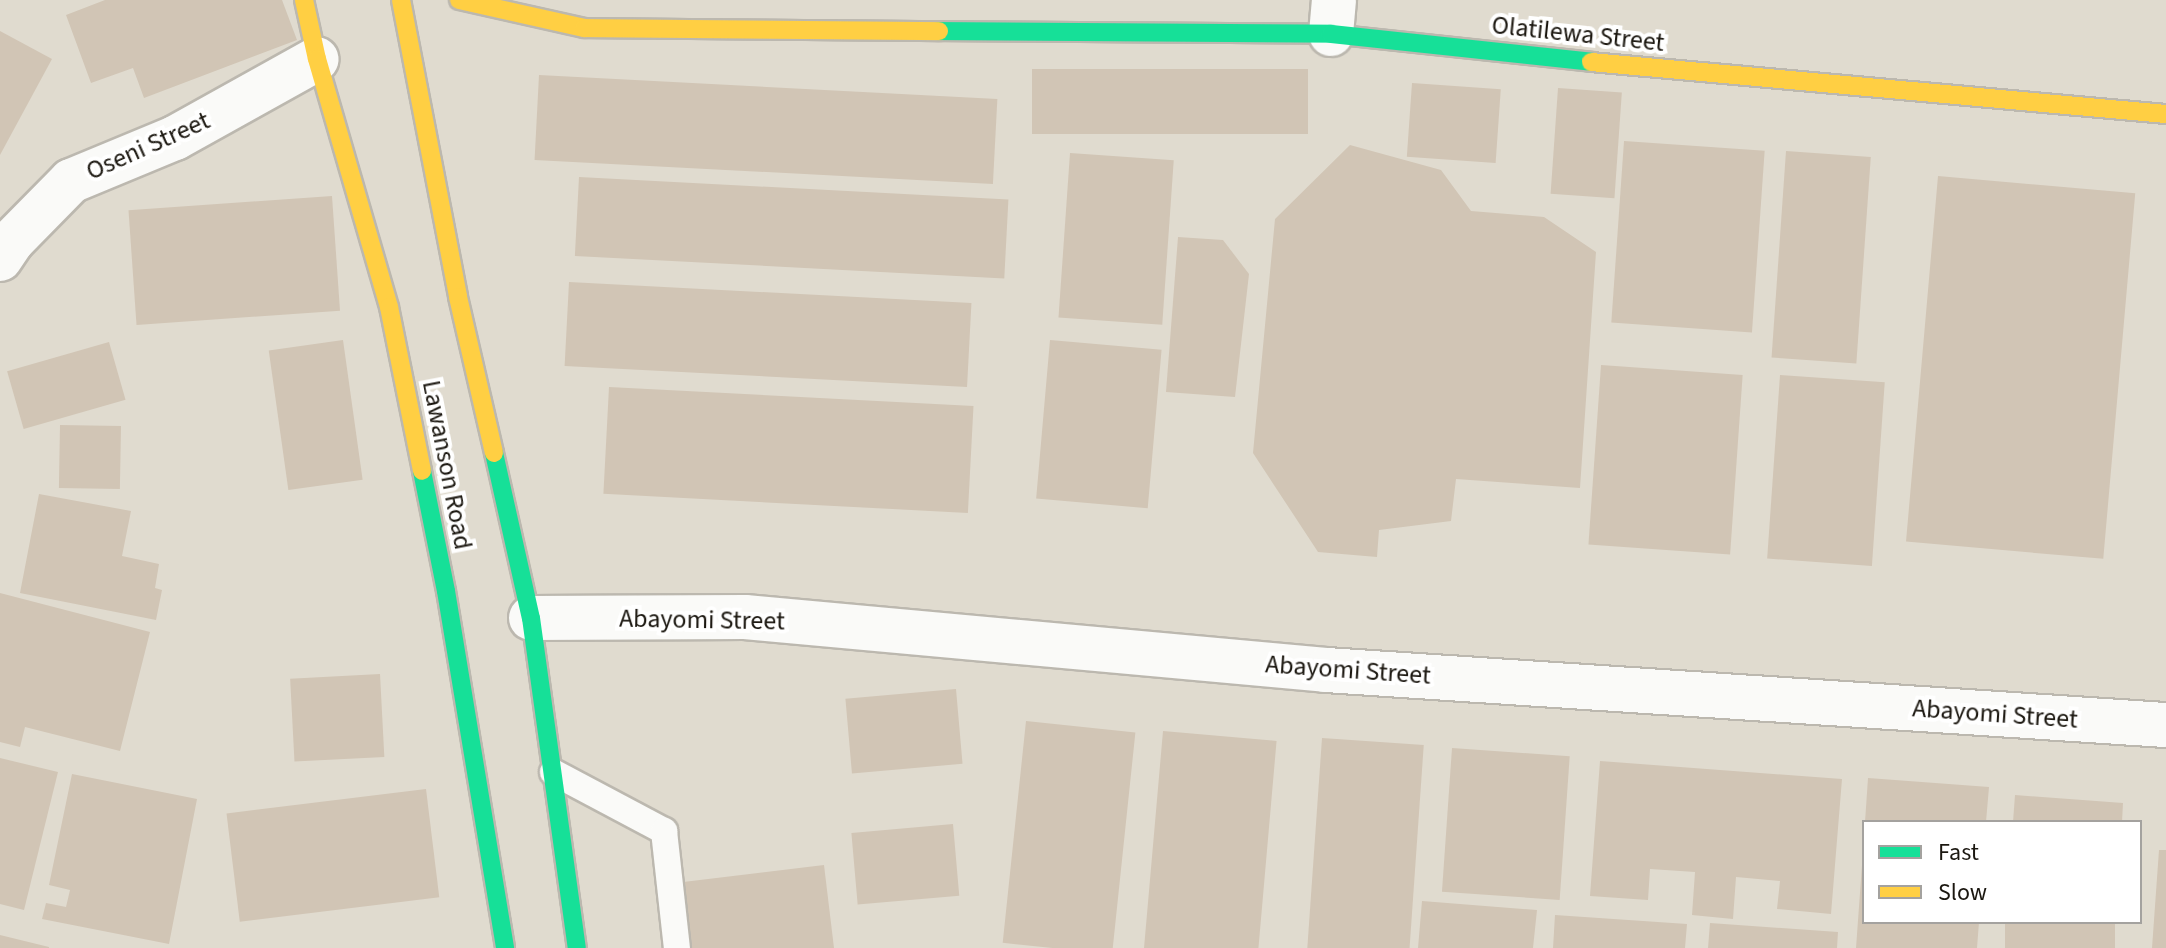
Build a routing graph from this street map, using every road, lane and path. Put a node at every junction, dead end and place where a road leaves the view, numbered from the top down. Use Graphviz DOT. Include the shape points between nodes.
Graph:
graph roads {
  1 [pos="304,0"];
  2 [pos="401,0"];
  3 [pos="459,0"];
  4 [pos="1332,17"];
  5 [pos="317,59"];
  6 [pos="2166,114"];
  7 [pos="0,259"];
  8 [pos="531,618"];
  9 [pos="2166,725"];
  10 [pos="553,772"];
  11 [pos="505,948"];
  12 [pos="577,948"];
  13 [pos="677,948"];
  1 -- 5 [label="main road, Lawanson Road"];
  2 -- 8 [label="main road, Lawanson Road" via="458,297"];
  3 -- 4 [label="main road, Olatilewa Street" via="584,28"];
  4 -- 6 [label="main road, Olatilewa Street" via="1578,61"];
  5 -- 7 [label="street, Oseni Street" via="175,138 71,181"];
  5 -- 11 [label="main road, Lawanson Road" via="392,322 452,620"];
  8 -- 9 [label="street, Abayomi Street" via="745,617 1326,670"];
  8 -- 10 [label="main road, Lawanson Road"];
  10 -- 12 [label="main road, Lawanson Road"];
  10 -- 13 [label="lane" via="664,831"];
}
